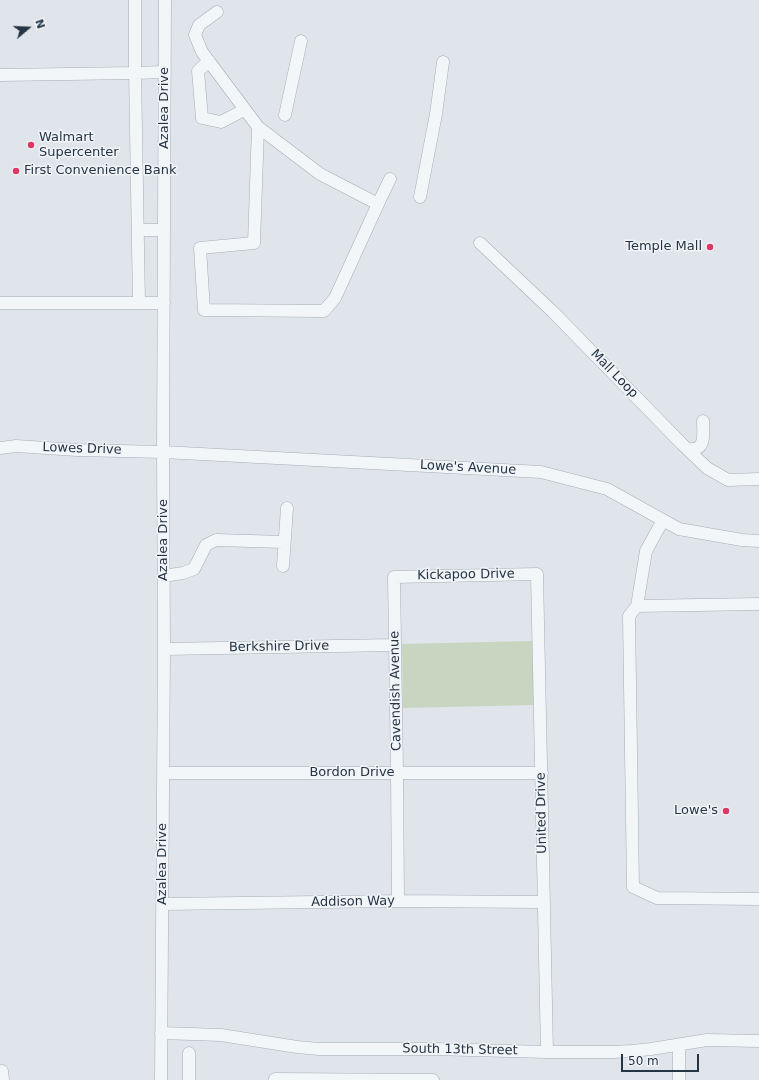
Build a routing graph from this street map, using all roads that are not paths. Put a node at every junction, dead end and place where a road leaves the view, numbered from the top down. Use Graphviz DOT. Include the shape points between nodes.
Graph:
graph roads {
  1 [pos="135,0"];
  2 [pos="166,0"];
  3 [pos="217,12"];
  4 [pos="301,41"];
  5 [pos="209,61"];
  6 [pos="444,62"];
  7 [pos="165,72"];
  8 [pos="135,73"];
  9 [pos="0,74"];
  10 [pos="244,110"];
  11 [pos="285,115"];
  12 [pos="258,127"];
  13 [pos="390,179"];
  14 [pos="420,197"];
  15 [pos="378,204"];
  16 [pos="138,230"];
  17 [pos="164,230"];
  18 [pos="480,243"];
  19 [pos="0,303"];
  20 [pos="139,303"];
  21 [pos="164,303"];
  22 [pos="703,421"];
  23 [pos="0,448"];
  24 [pos="689,450"];
  25 [pos="163,452"];
  26 [pos="759,479"];
  27 [pos="287,508"];
  28 [pos="663,520"];
  29 [pos="759,541"];
  30 [pos="284,542"];
  31 [pos="283,566"];
  32 [pos="537,574"];
  33 [pos="164,576"];
  34 [pos="394,577"];
  35 [pos="759,604"];
  36 [pos="637,606"];
  37 [pos="394,645"];
  38 [pos="164,649"];
  39 [pos="163,773"];
  40 [pos="397,773"];
  41 [pos="542,773"];
  42 [pos="759,899"];
  43 [pos="398,901"];
  44 [pos="543,902"];
  45 [pos="163,904"];
  46 [pos="161,1034"];
  47 [pos="759,1041"];
  48 [pos="679,1045"];
  49 [pos="546,1052"];
  50 [pos="189,1053"];
  51 [pos="161,1080"];
  52 [pos="189,1080"];
  53 [pos="275,1080"];
  54 [pos="433,1080"];
  55 [pos="679,1080"];
  1 -- 8 [label="street"];
  2 -- 7 [label="street, Azalea Drive"];
  3 -- 5 [label="street" via="199,25 195,35"];
  4 -- 11 [label="street"];
  5 -- 10 [label="street"];
  5 -- 10 [label="street" via="198,71 202,118 221,122"];
  6 -- 14 [label="street"];
  7 -- 8 [label="street"];
  7 -- 17 [label="street, Azalea Drive"];
  8 -- 9 [label="street"];
  8 -- 16 [label="street"];
  10 -- 12 [label="street"];
  12 -- 15 [label="street" via="320,174"];
  12 -- 15 [label="street" via="254,243 200,248 204,310 324,311 335,298"];
  13 -- 15 [label="street"];
  16 -- 17 [label="street"];
  16 -- 20 [label="street"];
  17 -- 21 [label="street, Azalea Drive"];
  18 -- 24 [label="street, Mall Loop" via="554,312"];
  19 -- 20 [label="street"];
  20 -- 21 [label="street"];
  21 -- 25 [label="street, Azalea Drive"];
  22 -- 24 [label="street" via="703,442"];
  23 -- 25 [label="street, Lowes Drive" via="16,446"];
  24 -- 26 [label="street, Mall Loop" via="707,468 728,480"];
  25 -- 28 [label="street, Lowe's Avenue" via="540,472 607,489"];
  25 -- 33 [label="street, Azalea Drive"];
  27 -- 30 [label="street"];
  28 -- 29 [label="street, Lowe's Avenue" via="679,529"];
  28 -- 36 [label="street" via="646,551"];
  30 -- 31 [label="street"];
  30 -- 33 [label="street" via="216,540 206,545 194,569 184,574"];
  32 -- 34 [label="street, Kickapoo Drive"];
  32 -- 41 [label="street, United Drive"];
  33 -- 38 [label="street, Azalea Drive"];
  34 -- 37 [label="street, Cavendish Avenue"];
  35 -- 36 [label="street"];
  36 -- 42 [label="street" via="629,616 633,887 657,898"];
  37 -- 38 [label="street, Berkshire Drive"];
  37 -- 40 [label="street, Cavendish Avenue"];
  38 -- 39 [label="street, Azalea Drive"];
  39 -- 40 [label="street, Bordon Drive"];
  39 -- 45 [label="street, Azalea Drive"];
  40 -- 41 [label="street, Bordon Drive"];
  40 -- 43 [label="street, Cavendish Avenue"];
  41 -- 44 [label="street, United Drive"];
  43 -- 44 [label="street, Addison Way"];
  43 -- 45 [label="street, Addison Way"];
  44 -- 49 [label="street, United Drive"];
  45 -- 46 [label="street, Azalea Drive"];
  46 -- 49 [label="street, South 13th Street" via="221,1035 319,1049"];
  46 -- 51 [label="street, Azalea Drive"];
  47 -- 48 [label="street, South 13th Street" via="707,1040"];
  48 -- 49 [label="street, South 13th Street" via="619,1051"];
  48 -- 55 [label="street"];
  50 -- 52 [label="street"];
  53 -- 54 [label="street"];
}
